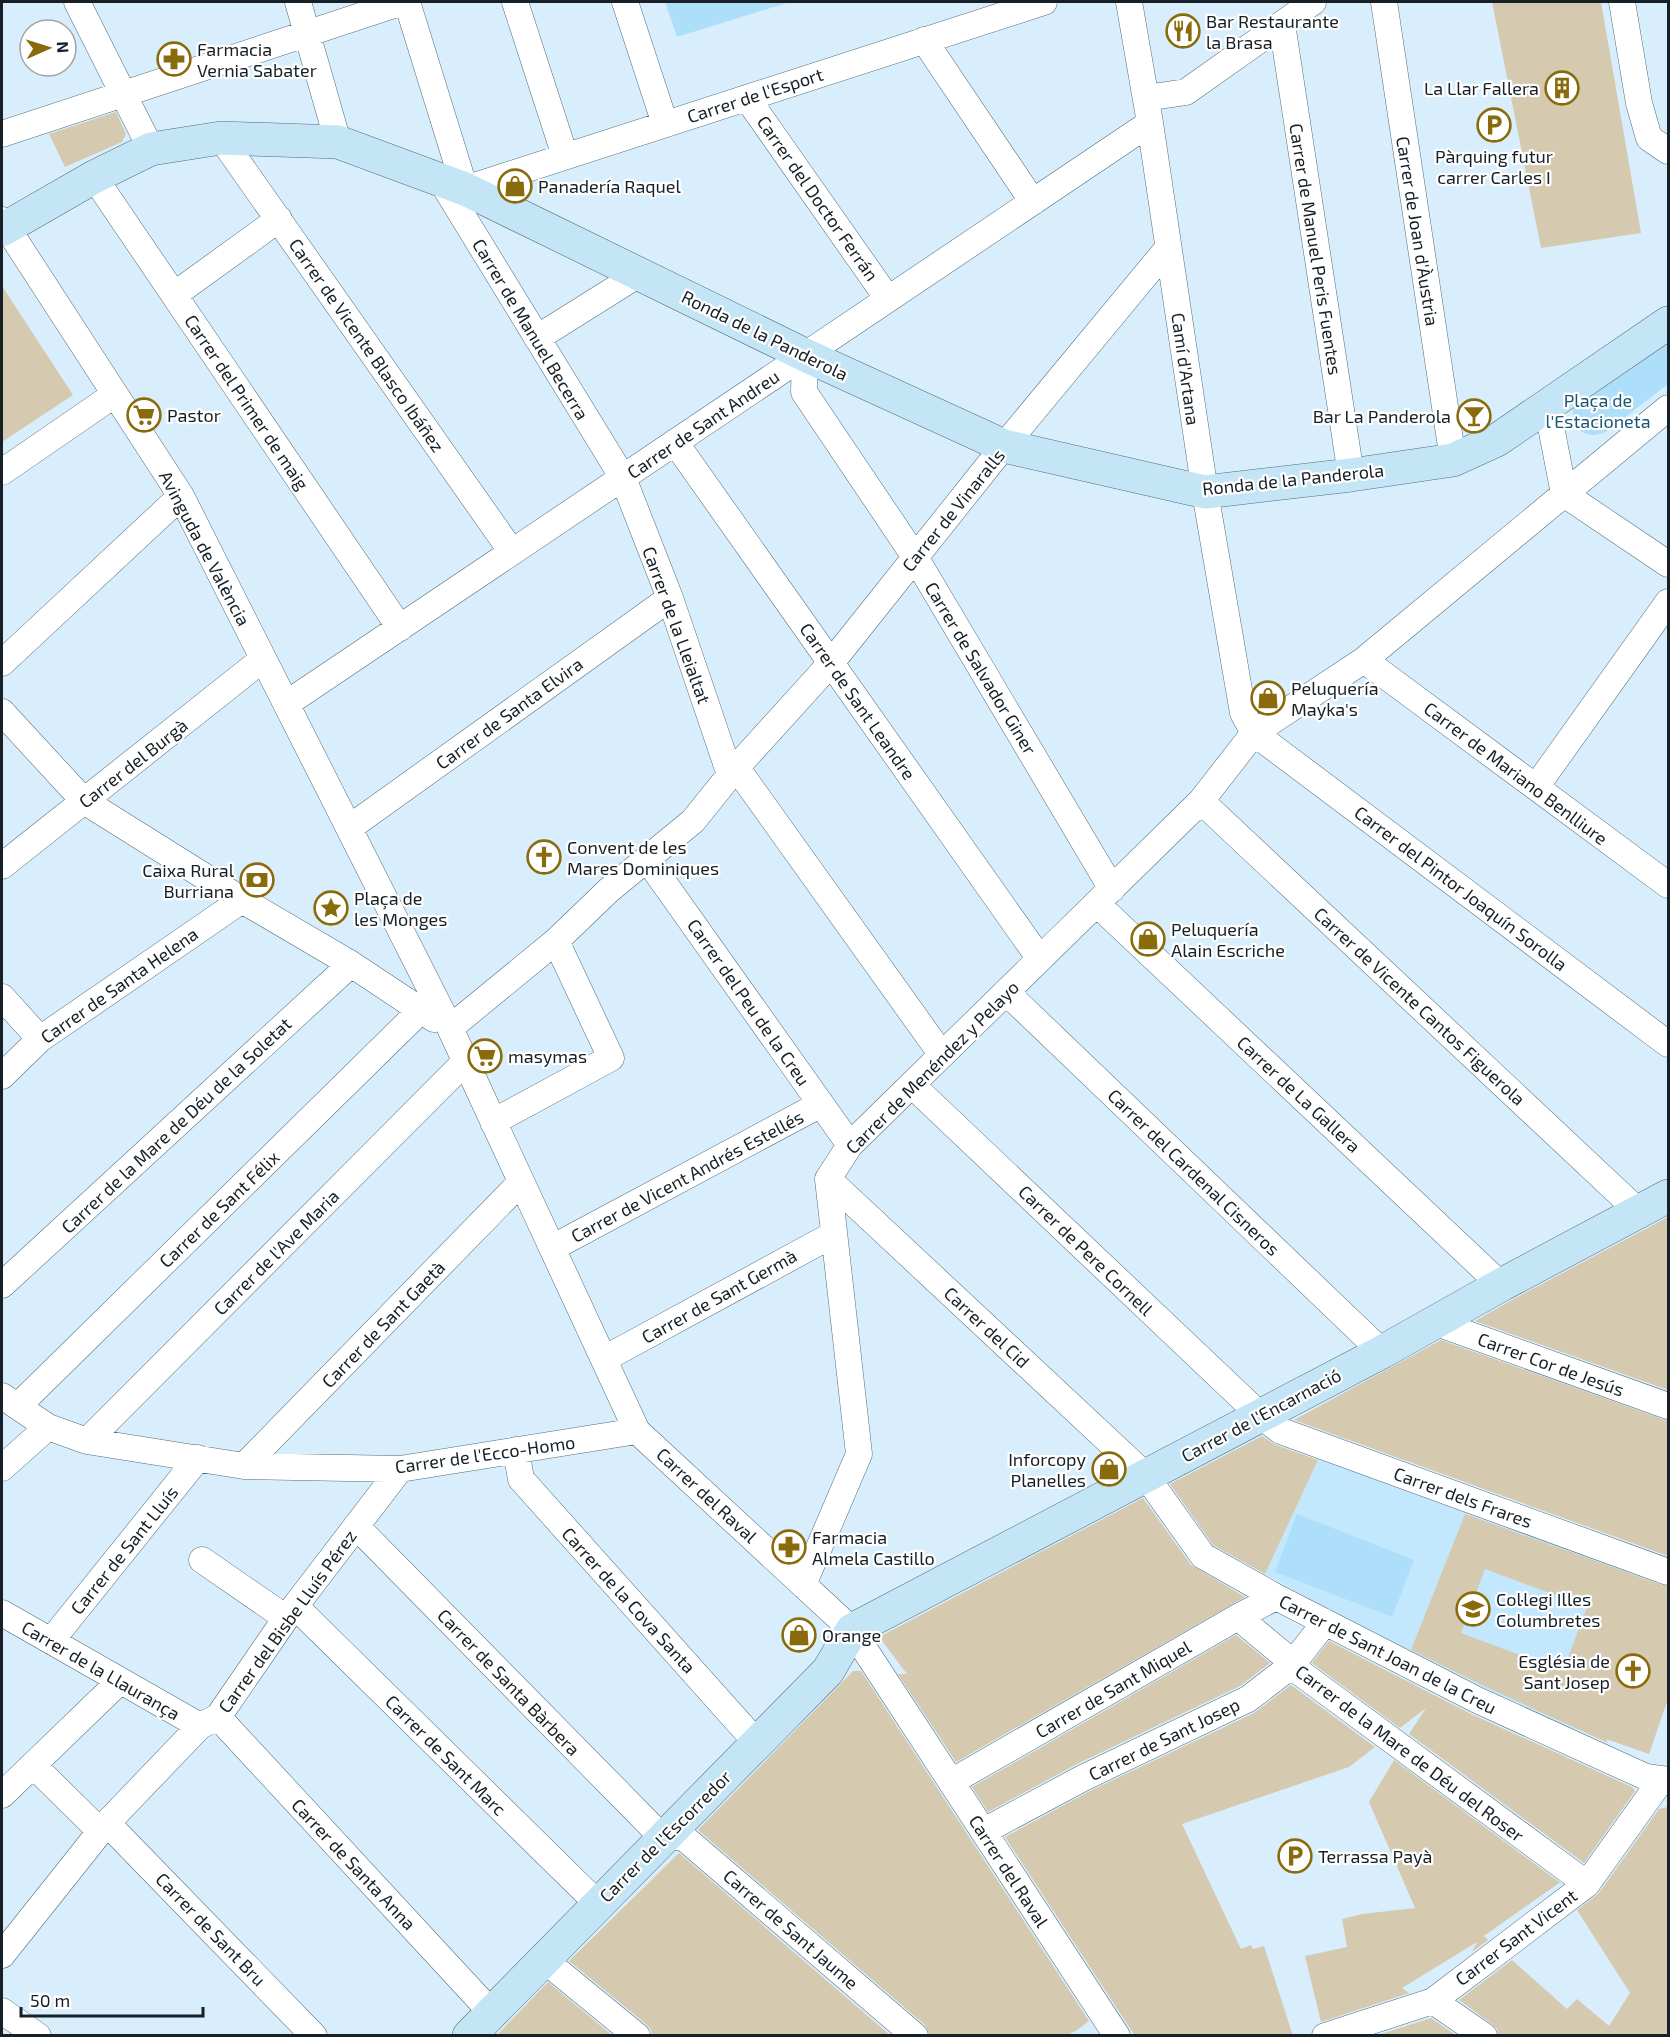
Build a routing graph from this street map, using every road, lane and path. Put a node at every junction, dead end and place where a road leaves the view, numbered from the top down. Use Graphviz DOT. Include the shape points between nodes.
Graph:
graph roads {
  1 [pos="77,2"];
  2 [pos="298,2"];
  3 [pos="405,2"];
  4 [pos="515,2"];
  5 [pos="625,2"];
  6 [pos="1044,2"];
  7 [pos="1129,2"];
  8 [pos="1313,2"];
  9 [pos="1384,2"];
  10 [pos="1622,2"];
  11 [pos="1282,24"];
  12 [pos="307,33"];
  13 [pos="924,40"];
  14 [pos="123,94"];
  15 [pos="747,98"];
  16 [pos="1148,110"];
  17 [pos="665,124"];
  18 [pos="2,134"];
  19 [pos="221,138"];
  20 [pos="339,142"];
  21 [pos="151,149"];
  22 [pos="1668,151"];
  23 [pos="565,156"];
  24 [pos="94,177"];
  25 [pos="453,184"];
  26 [pos="1033,202"];
  27 [pos="279,219"];
  28 [pos="3,226"];
  29 [pos="1168,248"];
  30 [pos="639,274"];
  31 [pos="174,295"];
  32 [pos="888,299"];
  33 [pos="1668,323"];
  34 [pos="537,338"];
  35 [pos="805,355"];
  36 [pos="114,395"];
  37 [pos="1547,406"];
  38 [pos="1668,408"];
  39 [pos="675,442"];
  40 [pos="1004,446"];
  41 [pos="1453,460"];
  42 [pos="2,472"];
  43 [pos="1351,475"];
  44 [pos="622,478"];
  45 [pos="1205,492"];
  46 [pos="1564,494"];
  47 [pos="181,496"];
  48 [pos="512,552"];
  49 [pos="915,557"];
  50 [pos="1668,564"];
  51 [pos="670,598"];
  52 [pos="1668,602"];
  53 [pos="400,628"];
  54 [pos="263,659"];
  55 [pos="1364,660"];
  56 [pos="2,663"];
  57 [pos="831,663"];
  58 [pos="286,704"];
  59 [pos="2,712"];
  60 [pos="1254,733"];
  61 [pos="734,770"];
  62 [pos="1536,787"];
  63 [pos="84,801"];
  64 [pos="1201,801"];
  65 [pos="349,828"];
  66 [pos="647,859"];
  67 [pos="2,866"];
  68 [pos="1667,881"];
  69 [pos="1104,896"];
  70 [pos="242,900"];
  71 [pos="556,941"];
  72 [pos="1040,959"];
  73 [pos="351,964"];
  74 [pos="1006,992"];
  75 [pos="2,997"];
  76 [pos="420,1011"];
  77 [pos="450,1028"];
  78 [pos="40,1039"];
  79 [pos="1668,1044"];
  80 [pos="942,1055"];
  81 [pos="465,1062"];
  82 [pos="2,1076"];
  83 [pos="912,1085"];
  84 [pos="821,1104"];
  85 [pos="493,1122"];
  86 [pos="850,1145"];
  87 [pos="828,1179"];
  88 [pos="521,1182"];
  89 [pos="1668,1196"];
  90 [pos="1638,1211"];
  91 [pos="834,1234"];
  92 [pos="552,1248"];
  93 [pos="1501,1285"];
  94 [pos="2,1286"];
  95 [pos="1434,1322"];
  96 [pos="1382,1352"];
  97 [pos="604,1359"];
  98 [pos="10,1401"];
  99 [pos="1668,1406"];
  100 [pos="1261,1416"];
  101 [pos="48,1427"];
  102 [pos="637,1431"];
  103 [pos="87,1441"];
  104 [pos="516,1450"];
  105 [pos="198,1458"];
  106 [pos="244,1466"];
  107 [pos="2,1468"];
  108 [pos="400,1468"];
  109 [pos="1146,1476"];
  110 [pos="356,1526"];
  111 [pos="202,1560"];
  112 [pos="1668,1572"];
  113 [pos="803,1585"];
  114 [pos="1276,1597"];
  115 [pos="290,1612"];
  116 [pos="1239,1617"];
  117 [pos="1323,1621"];
  118 [pos="7,1624"];
  119 [pos="852,1630"];
  120 [pos="51,1641"];
  121 [pos="1291,1666"];
  122 [pos="120,1681"];
  123 [pos="209,1721"];
  124 [pos="757,1743"];
  125 [pos="33,1765"];
  126 [pos="1665,1779"];
  127 [pos="951,1782"];
  128 [pos="2,1795"];
  129 [pos="104,1827"];
  130 [pos="984,1831"];
  131 [pos="663,1838"];
  132 [pos="1587,1884"];
  133 [pos="598,1904"];
  134 [pos="2,1955"];
  135 [pos="543,1959"];
  136 [pos="1433,2001"];
  137 [pos="2,2011"];
  138 [pos="491,2012"];
  139 [pos="39,2036"];
  140 [pos="314,2036"];
  141 [pos="468,2036"];
  142 [pos="637,2036"];
  143 [pos="915,2036"];
  144 [pos="1117,2036"];
  145 [pos="1325,2036"];
  146 [pos="1484,2036"];
  1 -- 14 [label="street"];
  2 -- 12 [label="street"];
  3 -- 12 [label="street"];
  3 -- 25 [label="street, Carrer de Manuel Becerra"];
  4 -- 23 [label="street"];
  5 -- 17 [label="street"];
  6 -- 13 [label="street, Carrer de l'Esport"];
  7 -- 16 [label="street, Camí d'Artana"];
  8 -- 11 [label="street"];
  9 -- 41 [label="street, Carrer de Joan d'Àustria"];
  10 -- 22 [label="street" via="1649,138"];
  11 -- 16 [label="street" via="1186,92"];
  11 -- 43 [label="street, Carrer de Manuel Peris Fuentes"];
  12 -- 14 [label="street"];
  12 -- 20 [label="street"];
  13 -- 15 [label="street, Carrer de l'Esport"];
  13 -- 26 [label="street"];
  14 -- 18 [label="street"];
  14 -- 21 [label="street"];
  15 -- 17 [label="street, Carrer de l'Esport"];
  15 -- 32 [label="street, Carrer del Doctor Ferrán"];
  16 -- 26 [label="street, Carrer de Sant Andreu"];
  16 -- 29 [label="street, Camí d'Artana"];
  17 -- 23 [label="street, Carrer de l'Esport"];
  19 -- 20 [label="street, Ronda de la Panderola"];
  19 -- 21 [label="street, Ronda de la Panderola"];
  19 -- 27 [label="street, Carrer de Vicente Blasco Ibáñez"];
  20 -- 25 [label="street, Ronda de la Panderola"];
  21 -- 24 [label="street, Ronda de la Panderola"];
  23 -- 25 [label="street, Carrer de l'Esport"];
  24 -- 28 [label="street, Ronda de la Panderola"];
  24 -- 31 [label="street, Carrer del Primer de maig"];
  25 -- 30 [label="street, Ronda de la Panderola"];
  25 -- 34 [label="street, Carrer de Manuel Becerra"];
  26 -- 32 [label="street, Carrer de Sant Andreu"];
  27 -- 31 [label="street"];
  27 -- 48 [label="street, Carrer de Vicente Blasco Ibáñez"];
  28 -- 36 [label="street, Avinguda de València"];
  29 -- 40 [label="street, Carrer de Vinaralls"];
  29 -- 45 [label="street, Camí d'Artana"];
  30 -- 34 [label="street"];
  30 -- 35 [label="street, Ronda de la Panderola"];
  31 -- 53 [label="street, Carrer del Primer de maig"];
  32 -- 35 [label="street, Carrer de Sant Andreu"];
  33 -- 37 [label="street"];
  34 -- 44 [label="street, Carrer de Manuel Becerra"];
  35 -- 39 [label="street, Carrer de Sant Andreu"];
  35 -- 40 [label="street, Ronda de la Panderola"];
  35 -- 49 [label="street, Carrer de Salvador Giner" via="804,393"];
  36 -- 42 [label="street"];
  36 -- 47 [label="street, Avinguda de València"];
  37 -- 41 [label="street, Ronda de la Panderola" via="1497,440"];
  37 -- 46 [label="street"];
  38 -- 46 [label="street"];
  39 -- 44 [label="street, Carrer de Sant Andreu"];
  39 -- 57 [label="street, Carrer de Sant Leandre"];
  40 -- 45 [label="street, Ronda de la Panderola"];
  40 -- 49 [label="street, Carrer de Vinaralls"];
  41 -- 43 [label="street, Ronda de la Panderola"];
  43 -- 45 [label="street, Ronda de la Panderola"];
  44 -- 48 [label="street, Carrer de Sant Andreu"];
  44 -- 51 [label="street, Carrer de la Lleialtat"];
  45 -- 60 [label="street, Camí d'Artana" via="1243,713"];
  46 -- 50 [label="street"];
  46 -- 55 [label="street, Carrer de Menéndez y Pelayo"];
  47 -- 54 [label="street, Avinguda de València"];
  47 -- 56 [label="street"];
  48 -- 53 [label="street, Carrer de Sant Andreu"];
  49 -- 57 [label="street, Carrer de Vinaralls"];
  49 -- 69 [label="street, Carrer de Salvador Giner"];
  51 -- 61 [label="street, Carrer de la Lleialtat" via="727,766"];
  51 -- 65 [label="street, Carrer de Santa Elvira"];
  52 -- 62 [label="street"];
  53 -- 58 [label="street, Carrer de Sant Andreu"];
  54 -- 58 [label="street, Avinguda de València"];
  54 -- 63 [label="street, Carrer del Burgà"];
  55 -- 60 [label="street, Carrer de Menéndez y Pelayo"];
  55 -- 62 [label="street, Carrer de Mariano Benlliure"];
  57 -- 61 [label="street, Carrer de Vinaralls"];
  57 -- 72 [label="street, Carrer de Sant Leandre"];
  58 -- 65 [label="street, Avinguda de València"];
  59 -- 63 [label="street"];
  60 -- 64 [label="street, Carrer de Menéndez y Pelayo"];
  60 -- 79 [label="street, Carrer del Pintor Joaquín Sorolla"];
  61 -- 66 [label="street, Carrer de Vinaralls" via="693,821"];
  61 -- 80 [label="street, Carrer de la Lleialtat" via="741,774"];
  62 -- 68 [label="street, Carrer de Mariano Benlliure"];
  63 -- 67 [label="street, Carrer del Burgà"];
  63 -- 70 [label="street"];
  64 -- 69 [label="street, Carrer de Menéndez y Pelayo"];
  64 -- 90 [label="street, Carrer de Vicente Cantos Figuerola"];
  65 -- 77 [label="street"];
  66 -- 71 [label="street, Carrer de Vinaralls"];
  66 -- 84 [label="street, Carrer del Peu de la Creu"];
  69 -- 72 [label="street, Carrer de Menéndez y Pelayo"];
  69 -- 93 [label="street, Carrer de La Gallera"];
  70 -- 73 [label="street"];
  70 -- 78 [label="street, Carrer de Santa Helena"];
  71 -- 77 [label="street, Carrer de Vinaralls"];
  71 -- 85 [label="street" via="611,1058"];
  72 -- 74 [label="street, Carrer de Menéndez y Pelayo"];
  73 -- 76 [label="street"];
  73 -- 94 [label="street, Carrer de la Mare de Déu de la Soletat"];
  74 -- 80 [label="street, Carrer de Menéndez y Pelayo"];
  74 -- 96 [label="street, Carrer del Cardenal Cisneros"];
  75 -- 78 [label="street"];
  76 -- 77 [label="street"];
  76 -- 98 [label="street, Carrer de Sant Félix"];
  77 -- 81 [label="street, Carrer del Raval"];
  78 -- 82 [label="street, Carrer de Santa Helena"];
  80 -- 83 [label="street, Carrer de Menéndez y Pelayo"];
  81 -- 85 [label="street, Carrer del Raval"];
  81 -- 103 [label="street, Carrer de l'Ave Maria"];
  83 -- 86 [label="street, Carrer de Menéndez y Pelayo"];
  83 -- 100 [label="street, Carrer de Pere Cornell"];
  84 -- 86 [label="street, Carrer del Peu de la Creu"];
  84 -- 92 [label="street, Carrer de Vicent Andrés Estellés"];
  85 -- 88 [label="street, Carrer del Raval"];
  86 -- 87 [label="street, Carrer de Menéndez y Pelayo"];
  87 -- 91 [label="street"];
  87 -- 109 [label="street, Carrer del Cid"];
  88 -- 92 [label="street, Carrer del Raval"];
  88 -- 106 [label="street, Carrer de Sant Gaetà"];
  89 -- 90 [label="street, Carrer de l'Encarnació"];
  90 -- 93 [label="street, Carrer de l'Encarnació"];
  91 -- 97 [label="street, Carrer de Sant Germà"];
  91 -- 113 [label="street" via="859,1454"];
  92 -- 97 [label="street, Carrer del Raval"];
  93 -- 95 [label="street, Carrer de l'Encarnació"];
  95 -- 96 [label="street, Carrer de l'Encarnació"];
  95 -- 99 [label="street, Carrer Cor de Jesús"];
  96 -- 100 [label="street, Carrer de l'Encarnació"];
  97 -- 102 [label="street, Carrer del Raval"];
  98 -- 101 [label="street, Carrer de l'Ecco-Homo"];
  100 -- 109 [label="street, Carrer de l'Encarnació"];
  100 -- 112 [label="street, Carrer dels Frares" via="1281,1431"];
  101 -- 103 [label="street, Carrer de l'Ecco-Homo"];
  101 -- 107 [label="street"];
  102 -- 104 [label="street, Carrer de l'Ecco-Homo"];
  102 -- 113 [label="street, Carrer del Raval"];
  103 -- 105 [label="street, Carrer de l'Ecco-Homo"];
  104 -- 108 [label="street, Carrer de l'Ecco-Homo"];
  104 -- 124 [label="street, Carrer de la Cova Santa" via="521,1479"];
  105 -- 106 [label="street, Carrer de l'Ecco-Homo"];
  105 -- 120 [label="street, Carrer de Sant Lluís"];
  106 -- 108 [label="street, Carrer de l'Ecco-Homo"];
  108 -- 110 [label="street, Carrer del Bisbe Lluís Pérez"];
  109 -- 114 [label="street, Carrer de Sant Joan de la Creu" via="1203,1556"];
  109 -- 119 [label="street, Carrer de l'Encarnació"];
  110 -- 115 [label="street, Carrer del Bisbe Lluís Pérez"];
  110 -- 131 [label="street, Carrer de Santa Bàrbera"];
  111 -- 115 [label="street, Carrer de Sant Marc"];
  113 -- 119 [label="street, Carrer del Raval"];
  114 -- 116 [label="street, Carrer de Sant Miquel"];
  114 -- 117 [label="street, Carrer de Sant Joan de la Creu"];
  115 -- 123 [label="street, Carrer del Bisbe Lluís Pérez"];
  115 -- 133 [label="street, Carrer de Sant Marc"];
  116 -- 121 [label="street, Carrer de la Mare de Déu del Roser" via="1286,1657"];
  116 -- 127 [label="street, Carrer de Sant Miquel"];
  117 -- 121 [label="street, Carrer de Sant Josep"];
  117 -- 126 [label="street, Carrer de Sant Joan de la Creu" via="1509,1715 1646,1777"];
  118 -- 120 [label="street, Carrer de la Llaurança"];
  119 -- 124 [label="street, Carrer de l'Escorredor" via="828,1671"];
  119 -- 127 [label="street, Carrer del Raval"];
  120 -- 122 [label="street, Carrer de la Llaurança"];
  121 -- 130 [label="street, Carrer de Sant Josep" via="1248,1699 1083,1778"];
  121 -- 132 [label="street, Carrer de la Mare de Déu del Roser"];
  122 -- 123 [label="street, Carrer de la Llaurança"];
  122 -- 125 [label="street"];
  123 -- 129 [label="street, Carrer del Bisbe Lluís Pérez"];
  123 -- 138 [label="street, Carrer de Santa Anna"];
  124 -- 131 [label="street, Carrer de l'Escorredor"];
  125 -- 128 [label="street"];
  125 -- 129 [label="street, Carrer de Sant Bru"];
  126 -- 132 [label="street, Carrer Sant Vicent"];
  127 -- 130 [label="street, Carrer del Raval"];
  129 -- 134 [label="street, Carrer del Bisbe Lluís Pérez"];
  129 -- 140 [label="street, Carrer de Sant Bru"];
  130 -- 144 [label="street, Carrer del Raval"];
  131 -- 133 [label="street, Carrer de l'Escorredor"];
  131 -- 143 [label="street, Carrer de Sant Jaume" via="682,1836"];
  132 -- 136 [label="street, Carrer Sant Vicent"];
  133 -- 135 [label="street, Carrer de l'Escorredor"];
  135 -- 138 [label="street, Carrer de l'Escorredor"];
  135 -- 142 [label="street"];
  136 -- 145 [label="street, Carrer Sant Vicent"];
  136 -- 146 [label="street"];
  137 -- 139 [label="street"];
  138 -- 141 [label="street, Carrer de l'Escorredor"];
}
